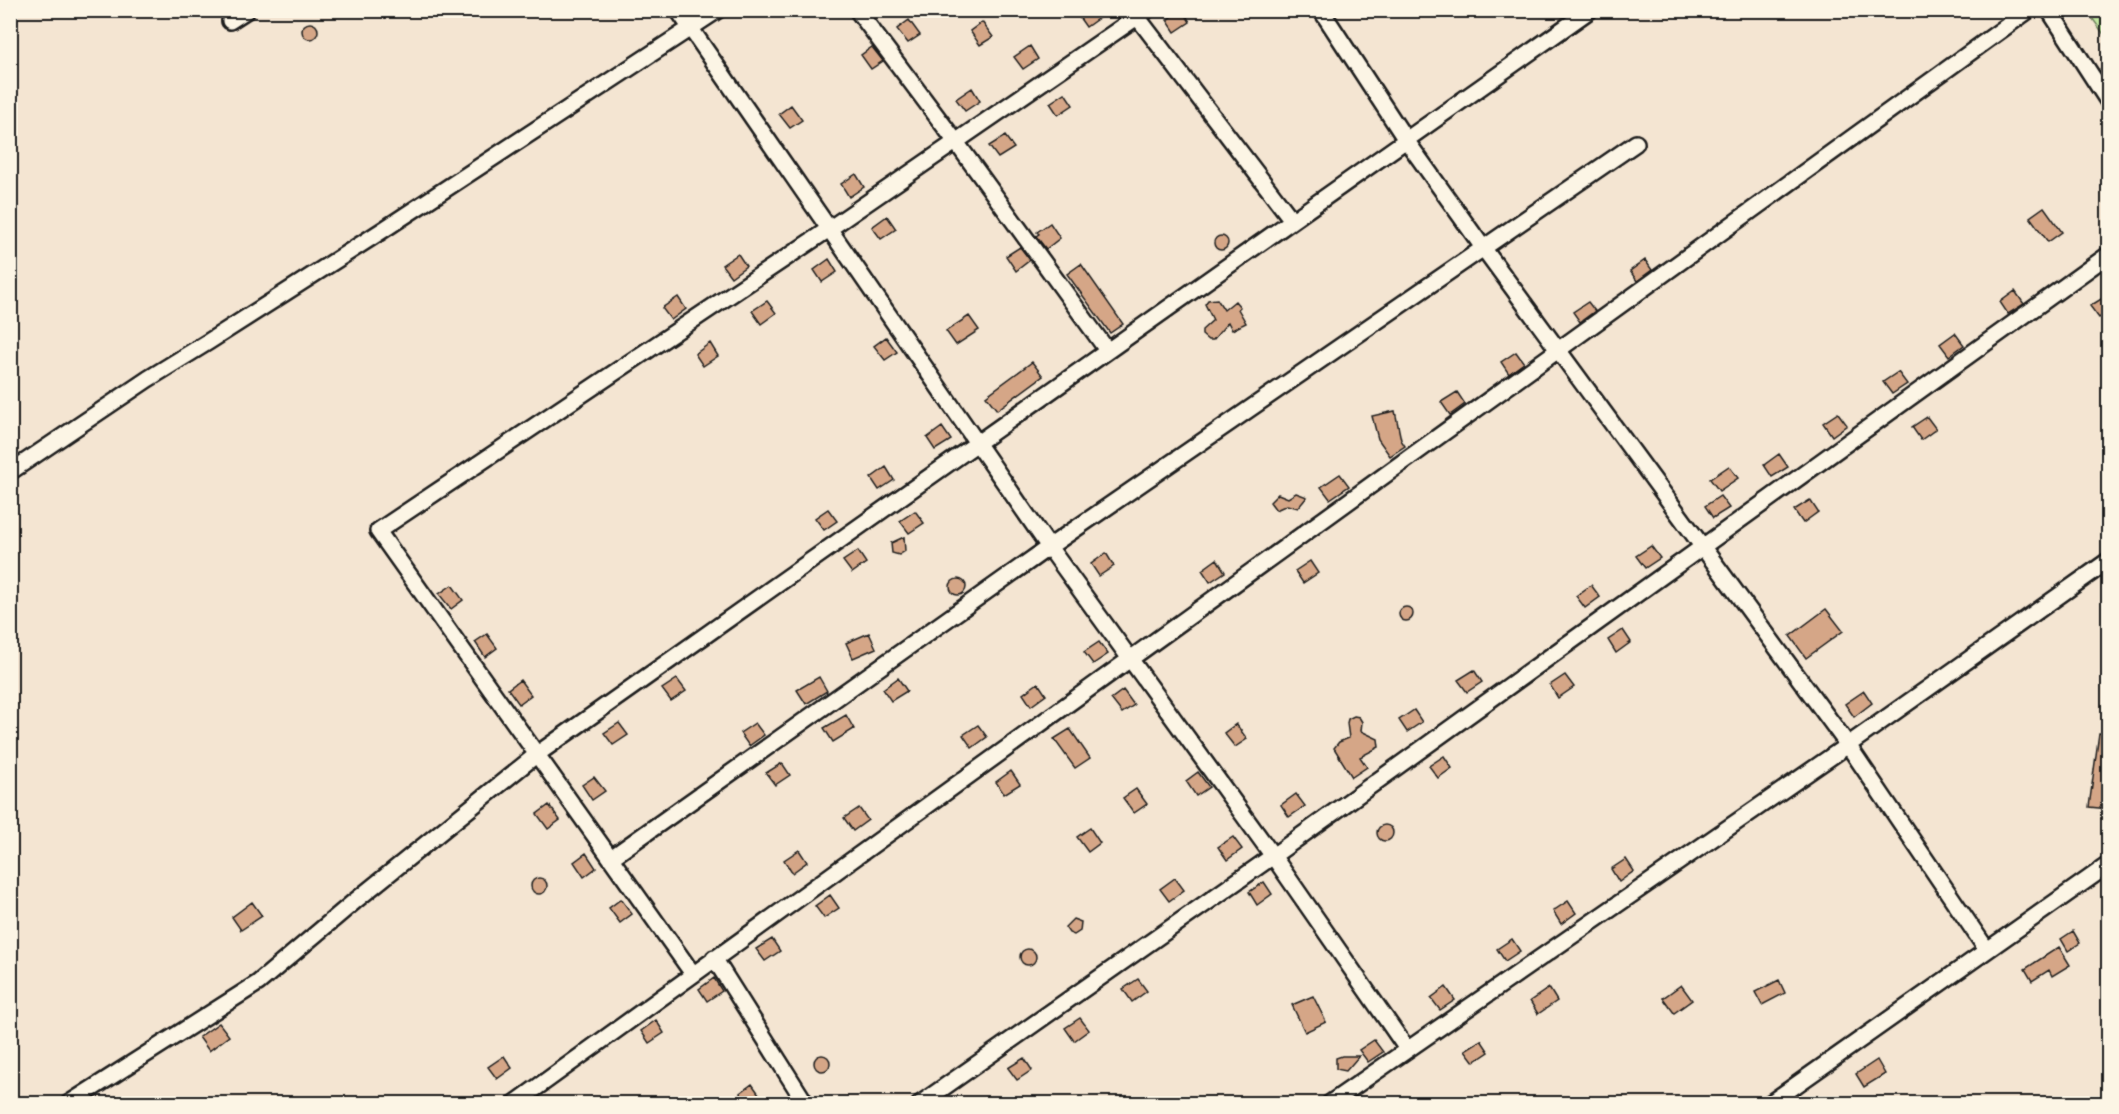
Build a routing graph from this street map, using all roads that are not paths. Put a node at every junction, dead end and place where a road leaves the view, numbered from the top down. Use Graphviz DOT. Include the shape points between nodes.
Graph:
graph roads {
  1 [pos="247,10"];
  2 [pos="678,10"];
  3 [pos="718,10"];
  4 [pos="857,10"];
  5 [pos="1321,10"];
  6 [pos="1590,10"];
  7 [pos="2028,10"];
  8 [pos="2049,10"];
  9 [pos="1138,13"];
  10 [pos="230,21"];
  11 [pos="692,29"];
  12 [pos="2109,101"];
  13 [pos="1406,140"];
  14 [pos="956,142"];
  15 [pos="1636,143"];
  16 [pos="1292,220"];
  17 [pos="829,229"];
  18 [pos="1484,249"];
  19 [pos="2109,255"];
  20 [pos="1107,350"];
  21 [pos="1557,350"];
  22 [pos="978,442"];
  23 [pos="10,472"];
  24 [pos="1049,547"];
  25 [pos="1702,547"];
  26 [pos="2109,561"];
  27 [pos="1131,658"];
  28 [pos="1848,745"];
  29 [pos="536,755"];
  30 [pos="1273,856"];
  31 [pos="611,858"];
  32 [pos="2109,865"];
  33 [pos="1987,950"];
  34 [pos="714,958"];
  35 [pos="693,974"];
  36 [pos="1407,1049"];
  37 [pos="77,1102"];
  38 [pos="1335,1102"];
  39 [pos="514,1104"];
  40 [pos="806,1104"];
  41 [pos="920,1104"];
  42 [pos="1769,1104"];
  1 -- 10 [label="street"];
  2 -- 11 [label="street"];
  3 -- 11 [label="street"];
  4 -- 14 [label="street"];
  5 -- 13 [label="street"];
  6 -- 13 [label="street"];
  7 -- 21 [label="street"];
  8 -- 12 [label="street"];
  9 -- 14 [label="street"];
  9 -- 16 [label="street"];
  11 -- 17 [label="street"];
  11 -- 23 [label="street"];
  13 -- 16 [label="street"];
  13 -- 18 [label="street"];
  14 -- 17 [label="street"];
  14 -- 20 [label="street"];
  15 -- 18 [label="street"];
  16 -- 20 [label="street"];
  17 -- 22 [label="street"];
  17 -- 29 [label="street" via="378,531"];
  18 -- 21 [label="street"];
  18 -- 24 [label="street"];
  19 -- 25 [label="street"];
  20 -- 22 [label="street"];
  21 -- 25 [label="street"];
  21 -- 27 [label="street"];
  22 -- 24 [label="street"];
  22 -- 29 [label="street"];
  24 -- 27 [label="street"];
  24 -- 31 [label="street"];
  25 -- 28 [label="street"];
  25 -- 30 [label="street"];
  26 -- 28 [label="street"];
  27 -- 30 [label="street"];
  27 -- 34 [label="street"];
  28 -- 33 [label="street"];
  28 -- 36 [label="street"];
  29 -- 31 [label="street"];
  29 -- 37 [label="street" via="258,983"];
  30 -- 36 [label="street"];
  30 -- 41 [label="street"];
  31 -- 35 [label="street"];
  32 -- 33 [label="street"];
  33 -- 42 [label="street"];
  34 -- 35 [label="street"];
  34 -- 40 [label="street"];
  35 -- 39 [label="street"];
  36 -- 38 [label="street"];
}
